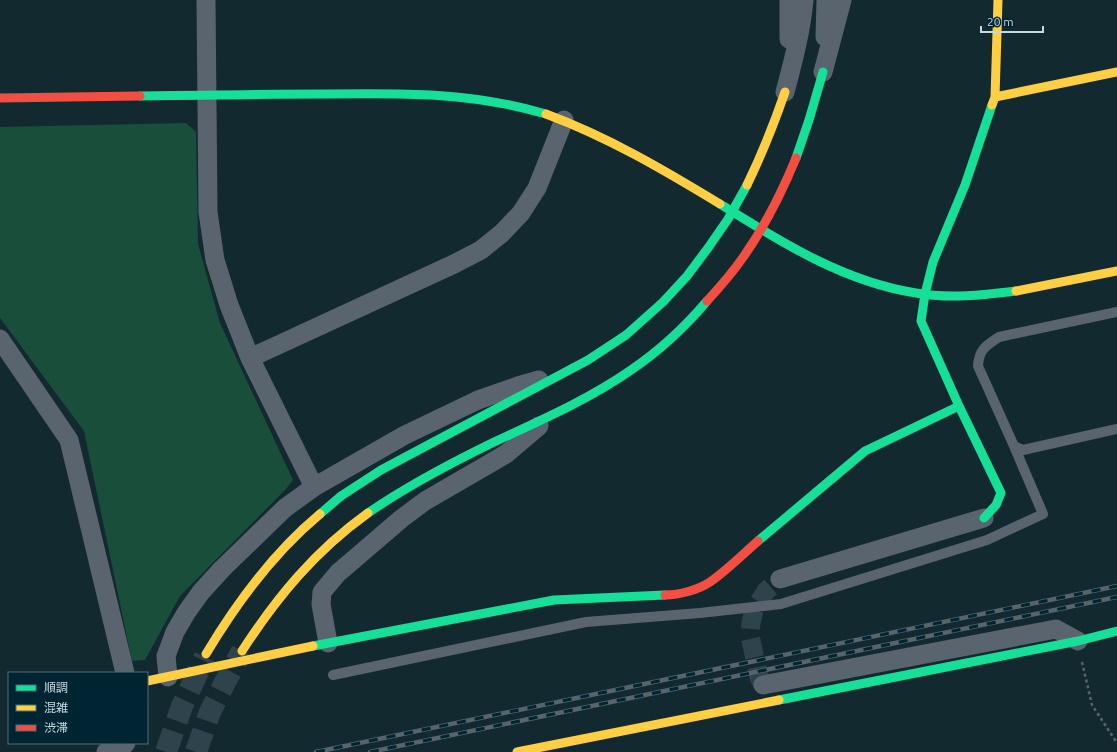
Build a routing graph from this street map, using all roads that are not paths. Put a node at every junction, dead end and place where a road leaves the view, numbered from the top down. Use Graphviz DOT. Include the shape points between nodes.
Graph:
graph roads {
  1 [pos="206,0"];
  2 [pos="789,0"];
  3 [pos="804,0"];
  4 [pos="826,0"];
  5 [pos="842,0"];
  6 [pos="998,0"];
  7 [pos="823,72"];
  8 [pos="1117,72"];
  9 [pos="785,92"];
  10 [pos="207,95"];
  11 [pos="995,97"];
  12 [pos="0,98"];
  13 [pos="564,120"];
  14 [pos="732,212"];
  15 [pos="760,230"];
  16 [pos="1117,271"];
  17 [pos="925,294"];
  18 [pos="1117,312"];
  19 [pos="0,339"];
  20 [pos="250,358"];
  21 [pos="563,374"];
  22 [pos="959,406"];
  23 [pos="551,416"];
  24 [pos="1117,429"];
  25 [pos="1014,446"];
  26 [pos="314,487"];
  27 [pos="984,518"];
  28 [pos="780,579"];
  29 [pos="1117,631"];
  30 [pos="1078,641"];
  31 [pos="328,643"];
  32 [pos="242,651"];
  33 [pos="206,654"];
  34 [pos="125,672"];
  35 [pos="333,675"];
  36 [pos="168,677"];
  37 [pos="148,681"];
  38 [pos="763,685"];
  39 [pos="125,744"];
  40 [pos="106,752"];
  41 [pos="517,752"];
  1 -- 10 [label="street"];
  2 -- 9 [label="street"];
  3 -- 9 [label="street" via="802,22"];
  4 -- 7 [label="street"];
  5 -- 7 [label="street"];
  6 -- 11 [label="street"];
  7 -- 15 [label="street" via="804,136 777,200"];
  8 -- 11 [label="street"];
  9 -- 14 [label="street" via="763,152"];
  10 -- 12 [label="street"];
  10 -- 13 [label="street" via="437,94 517,106"];
  10 -- 20 [label="street" via="208,212 215,260"];
  11 -- 17 [label="street" via="965,185 933,262"];
  13 -- 14 [label="street" via="639,156"];
  13 -- 20 [label="street" via="538,188 521,213 481,250"];
  14 -- 15 [label="street"];
  14 -- 21 [label="street" via="680,283 660,305 614,344"];
  15 -- 17 [label="street" via="804,255 863,281"];
  15 -- 23 [label="street" via="744,256 700,310 674,336 618,379"];
  16 -- 17 [label="street" via="996,293 955,296"];
  17 -- 22 [label="street" via="921,321"];
  18 -- 25 [label="lane" via="999,337 987,345 978,356 978,366"];
  19 -- 34 [label="street" via="69,440"];
  20 -- 26 [label="street"];
  21 -- 26 [label="street" via="478,400 405,435"];
  21 -- 33 [label="street" via="398,460 339,498 309,523 262,571"];
  22 -- 27 [label="street" via="1001,493 996,505"];
  22 -- 31 [label="street" via="866,451 709,583 692,590 672,595 554,600"];
  23 -- 31 [label="street" via="506,454 452,484 407,514 338,573 322,592 321,604"];
  23 -- 32 [label="street" via="413,483 354,522 307,564 286,588"];
  24 -- 25 [label="lane" via="1023,450"];
  25 -- 35 [label="lane" via="1043,514 987,540 781,604 586,622"];
  26 -- 36 [label="street" via="285,508 201,592 175,632 166,656"];
  27 -- 28 [label="street"];
  29 -- 30 [label="street"];
  30 -- 38 [label="street" via="1056,630"];
  30 -- 41 [label="street"];
  31 -- 36 [label="street"];
  36 -- 37 [label="street"];
  39 -- 40 [label="street" via="120,749"];
}
